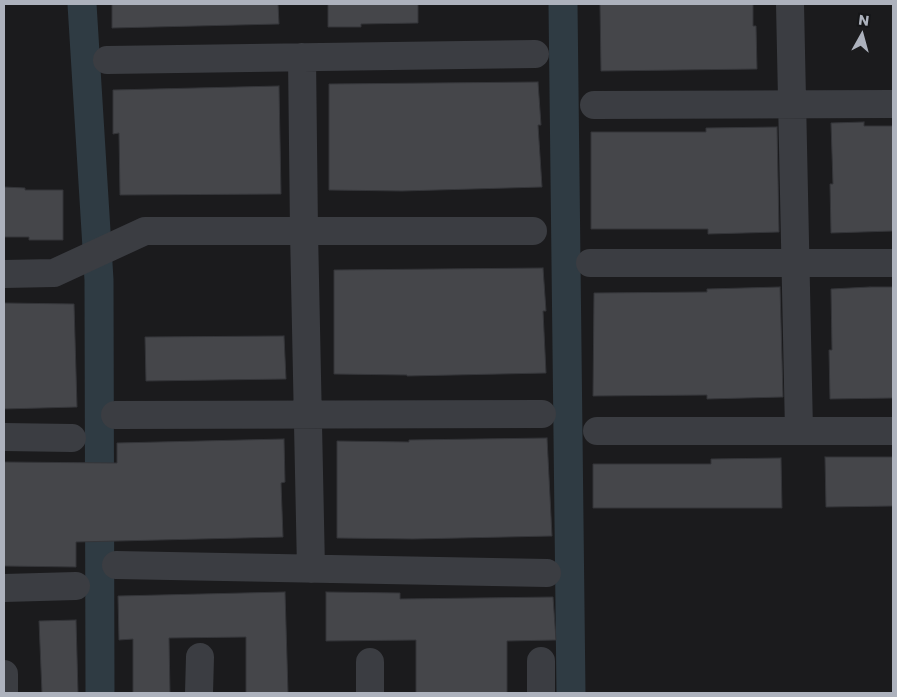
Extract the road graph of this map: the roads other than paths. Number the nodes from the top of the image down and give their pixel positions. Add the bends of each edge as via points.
1 (790, 4) edge
2 (534, 54) dead end
3 (302, 57) junction
4 (107, 60) dead end
5 (792, 104) junction
6 (893, 104) edge
7 (594, 105) dead end
8 (304, 231) junction
9 (534, 231) dead end
10 (590, 263) dead end
11 (795, 263) junction
12 (893, 263) edge
13 (4, 274) edge
14 (307, 414) junction
15 (542, 414) dead end
16 (115, 415) dead end
17 (597, 431) dead end
18 (799, 431) junction
19 (893, 432) edge
20 (4, 438) edge
21 (72, 438) dead end
22 (116, 565) dead end
23 (310, 569) junction
24 (547, 573) dead end
25 (76, 586) dead end
26 (4, 588) edge
27 (200, 657) dead end
28 (541, 661) dead end
29 (370, 662) dead end
30 (4, 674) edge
31 (4, 693) edge
32 (200, 693) edge
33 (370, 693) edge
34 (541, 693) edge

1 - 5 street
2 - 3 street
3 - 4 street
3 - 8 street
5 - 6 street
5 - 7 street
5 - 11 street
8 - 9 street
8 - 13 street via 146,231 54,273
8 - 14 street
10 - 11 street
11 - 12 street
11 - 18 street
14 - 15 street
14 - 16 street
14 - 23 street
17 - 18 street
18 - 19 street
20 - 21 street
22 - 23 street
23 - 24 street
25 - 26 street
27 - 32 street
28 - 34 street
29 - 33 street
30 - 31 street

